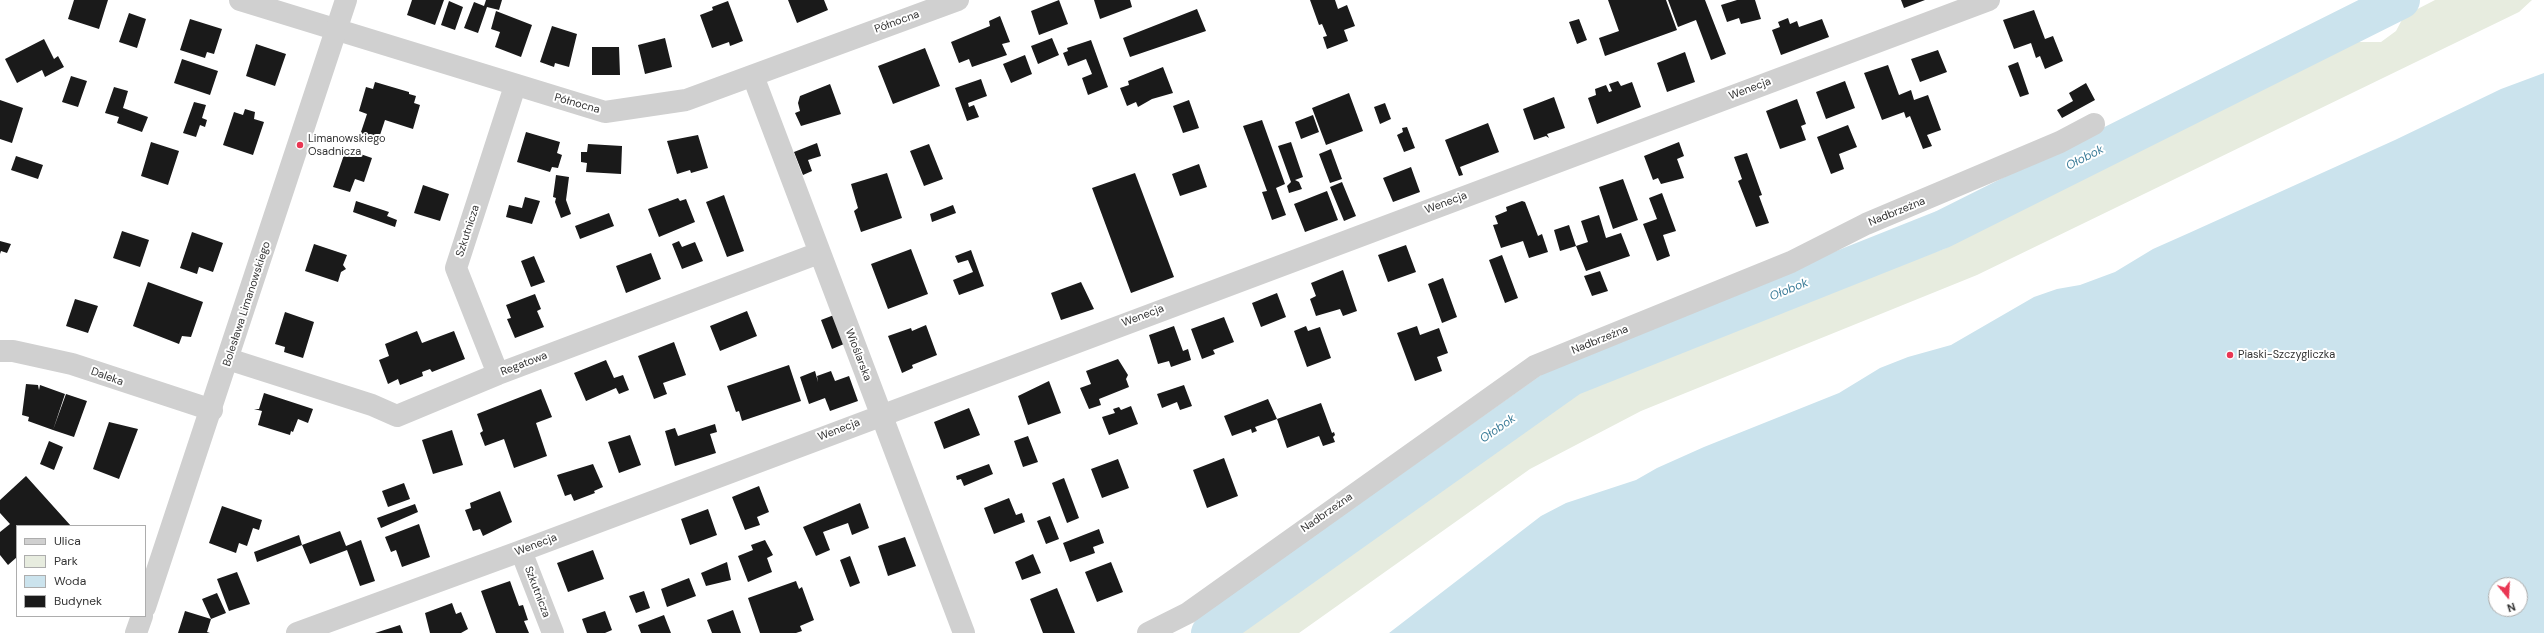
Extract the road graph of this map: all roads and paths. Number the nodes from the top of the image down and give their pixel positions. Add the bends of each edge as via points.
1 (240, 0) edge
2 (346, 0) edge
3 (958, 0) edge
4 (1989, 0) edge
5 (338, 32) junction
6 (753, 76) junction
7 (515, 86) junction
8 (2094, 124) dead end
9 (819, 253) junction
10 (0, 351) edge
11 (228, 360) junction
12 (498, 374) junction
13 (212, 410) junction
14 (880, 415) junction
15 (521, 551) junction
16 (146, 604) edge
17 (142, 617) edge
18 (136, 633) edge
19 (296, 633) edge
20 (552, 633) edge
21 (964, 633) edge
22 (1148, 633) edge

1 - 5 street, Północna
2 - 5 street, Bolesława Limanowskiego
3 - 6 street, Północna
4 - 14 street, Wenecja
5 - 7 street, Północna
5 - 11 street, Bolesława Limanowskiego
6 - 7 street, Północna via 686,100 605,112
6 - 9 street, Wioślarska
7 - 12 street, Szkutnicza via 456,268
8 - 22 street, Nadbrzeżna via 2060,142 1866,224 1791,262 1535,366 1188,613
9 - 12 street, Regatowa
9 - 14 street, Wioślarska
10 - 13 street, Daleka via 13,351 72,364
11 - 12 street, Regatowa via 372,405 397,416
11 - 13 street, Bolesława Limanowskiego
13 - 16 street, Bolesława Limanowskiego
14 - 15 street, Wenecja
14 - 21 street, Wioślarska
15 - 19 street, Wenecja
15 - 20 street, Szkutnicza
17 - 18 street

